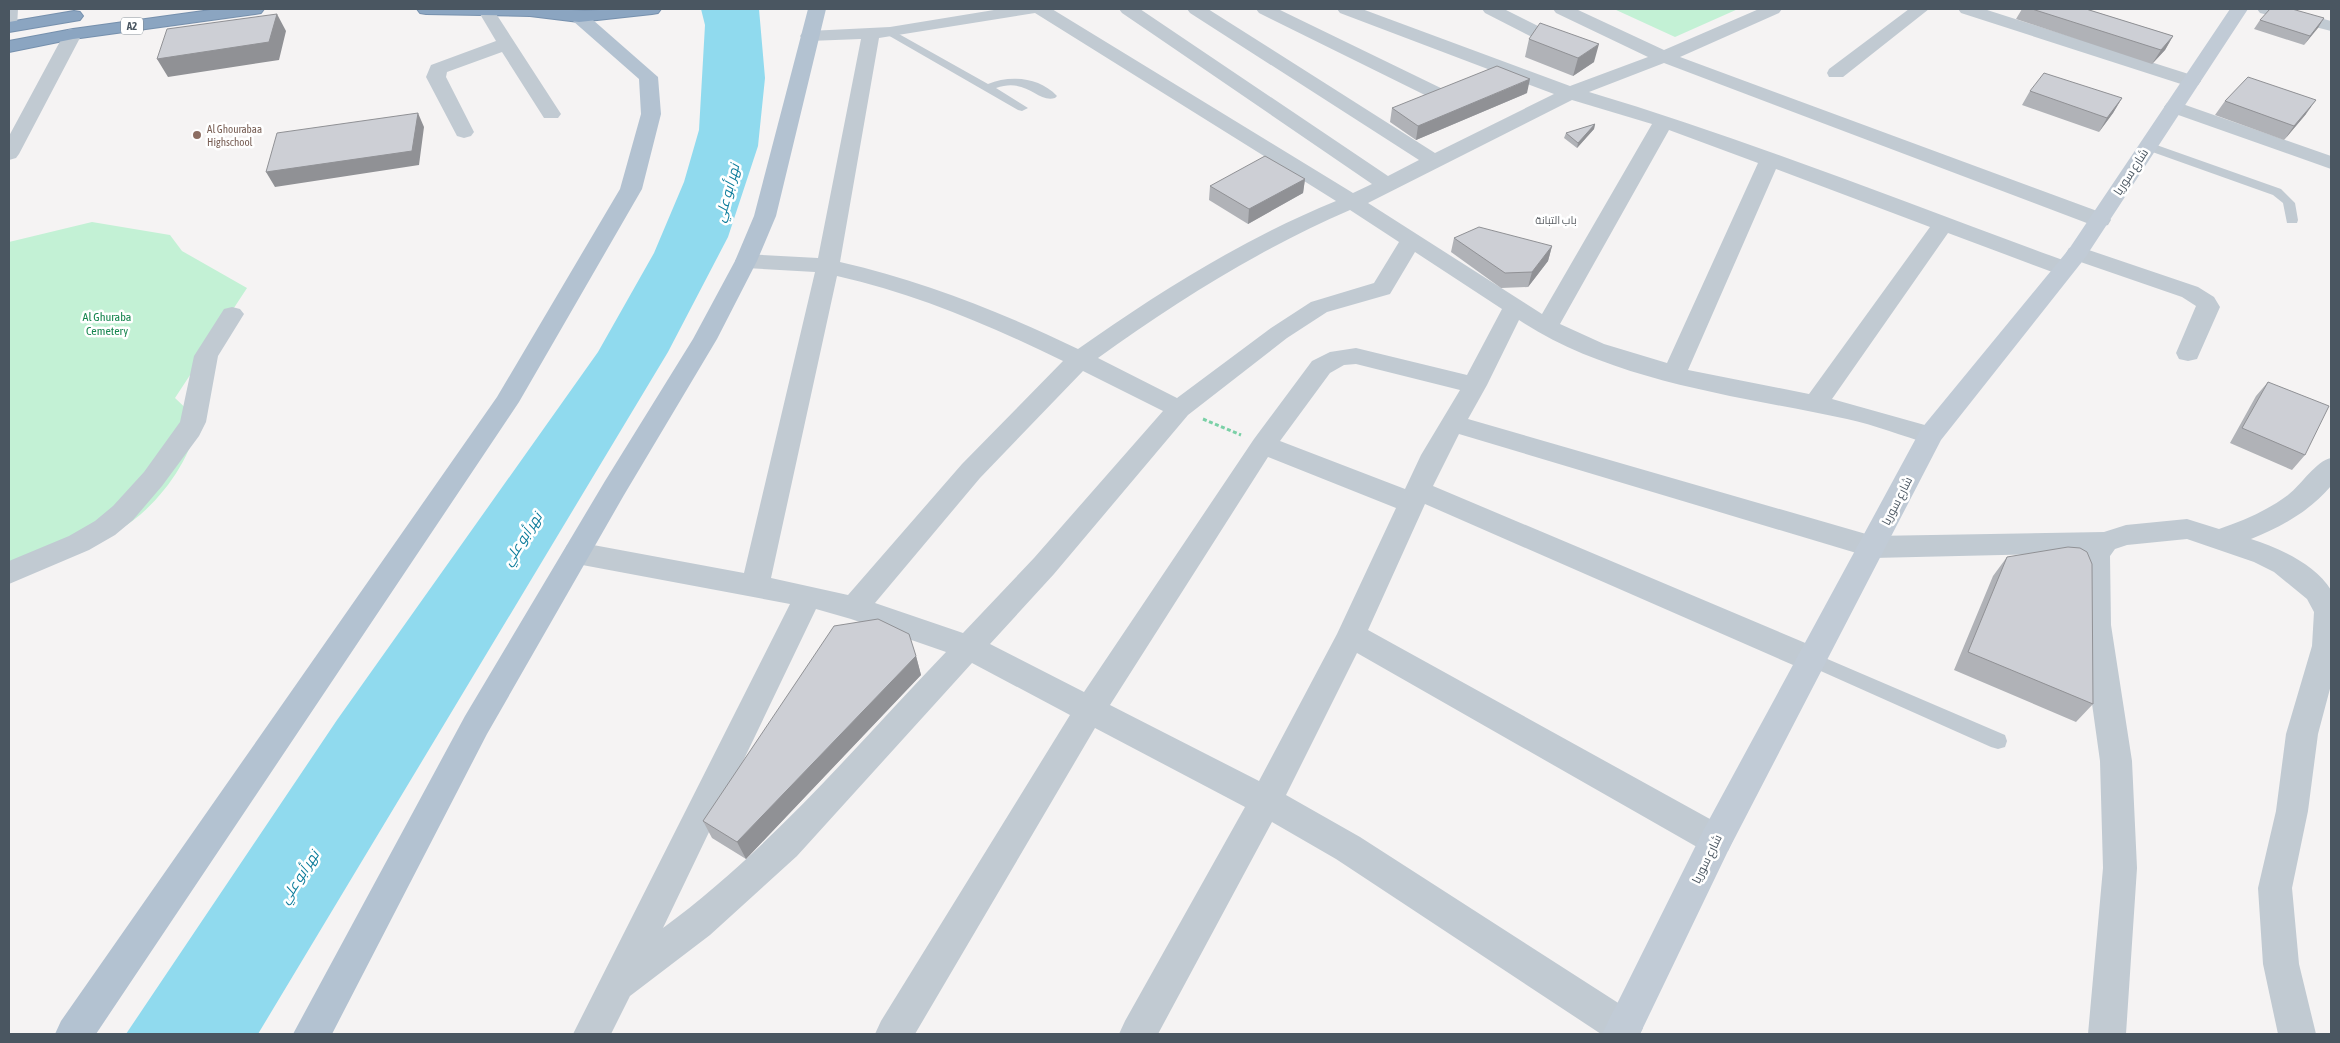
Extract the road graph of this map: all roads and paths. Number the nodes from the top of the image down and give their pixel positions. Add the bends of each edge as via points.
1 (255, 9) edge
2 (426, 9) edge
3 (652, 9) edge
4 (817, 9) edge
5 (1031, 9) edge
6 (1040, 9) edge
7 (1128, 9) edge
8 (1196, 9) edge
9 (1265, 9) edge
10 (1346, 9) edge
11 (1491, 9) edge
12 (1562, 9) edge
13 (1773, 9) edge
14 (1920, 9) edge
15 (1966, 9) edge
16 (2239, 9) edge
17 (2266, 9) edge
18 (484, 10) junction
19 (524, 10) edge
20 (88, 14) dead end
21 (579, 18) junction
22 (12, 20) edge
23 (2331, 26) edge
24 (1536, 32) edge
25 (881, 33) junction
26 (73, 34) junction
27 (808, 36) junction
28 (506, 44) junction
29 (9, 47) edge
30 (1664, 57) junction
31 (1506, 69) junction
32 (1836, 74) dead end
33 (1479, 81) edge
34 (2191, 81) junction
35 (987, 88) junction
36 (1460, 88) edge
37 (1570, 93) junction
38 (1051, 96) dead end
39 (1442, 96) junction
40 (1022, 108) dead end
41 (2174, 108) junction
42 (551, 114) dead end
43 (1664, 121) junction
44 (1377, 124) junction
45 (15, 130) edge
46 (464, 132) dead end
47 (2148, 146) junction
48 (9, 154) edge
49 (1770, 159) junction
50 (1434, 161) junction
51 (2331, 162) edge
52 (1386, 184) junction
53 (1352, 202) junction
54 (2100, 220) junction
55 (2292, 220) dead end
56 (1944, 223) junction
57 (1411, 240) junction
58 (2070, 260) junction
59 (746, 261) junction
60 (828, 267) junction
61 (1515, 307) junction
62 (232, 314) dead end
63 (1546, 327) junction
64 (2188, 353) dead end
65 (1079, 360) junction
66 (1674, 374) junction
67 (1475, 385) junction
68 (1814, 404) junction
69 (1179, 409) junction
70 (1454, 424) junction
71 (1930, 435) junction
72 (1262, 445) junction
73 (2331, 467) edge
74 (1415, 497) junction
75 (2220, 539) junction
76 (2105, 542) junction
77 (1873, 547) junction
78 (578, 553) junction
79 (9, 574) edge
80 (755, 586) junction
81 (808, 596) junction
82 (854, 608) junction
83 (1351, 634) junction
84 (970, 648) junction
85 (1811, 659) junction
86 (1089, 711) junction
87 (1998, 742) dead end
88 (1266, 801) junction
89 (1716, 840) junction
90 (616, 984) junction
91 (1626, 1032) edge
92 (74, 1034) edge
93 (312, 1034) edge
94 (592, 1034) edge
95 (894, 1034) edge
96 (1138, 1034) edge
97 (2107, 1034) edge
98 (2297, 1034) edge

1 - 26 highway, A2
2 - 18 highway
3 - 21 highway
4 - 27 main road
5 - 25 street
6 - 53 street
7 - 52 street
8 - 44 street
9 - 39 street
10 - 31 street
11 - 24 street
12 - 30 street
13 - 30 street
14 - 32 street
15 - 34 street
16 - 34 street, شارع سوريا
17 - 23 street
18 - 19 highway
18 - 28 street
19 - 21 highway
20 - 22 highway
21 - 92 main road via 648,77 651,114 631,189 506,402
25 - 27 street
25 - 35 lane
25 - 60 street
26 - 29 highway, A2
26 - 45 street
27 - 59 main road via 766,216
28 - 42 street
28 - 46 street via 438,69 436,77
30 - 37 street
30 - 54 street
31 - 33 street
31 - 37 street
34 - 41 street, شارع سوريا
35 - 38 lane via 1005,81 1020,80
35 - 40 lane
36 - 39 street
37 - 43 street
37 - 50 street
39 - 44 street
41 - 47 street, شارع سوريا
41 - 51 street
43 - 49 street
43 - 63 street
44 - 50 street
45 - 48 street
47 - 54 street, شارع سوريا
47 - 55 lane via 2277,192 2291,204
49 - 56 street
49 - 66 street
50 - 52 street
52 - 53 street
53 - 57 street
53 - 65 street via 1259,244 1148,310
54 - 58 street, شارع سوريا
56 - 58 street
56 - 68 street
57 - 61 street
57 - 69 street via 1382,289 1362,292 1319,308 1279,333
58 - 64 street via 2121,266 2202,298 2208,307
58 - 71 street, شارع سوريا
59 - 60 street
59 - 78 main road via 705,339
60 - 65 street via 896,284 972,311
60 - 80 street
61 - 63 street
61 - 67 street
62 - 79 street via 206,356 193,422 153,480 105,528
63 - 66 street via 1595,350
65 - 69 street
65 - 82 street via 971,471
66 - 68 street via 1704,383
67 - 70 street
67 - 72 street via 1356,356 1339,358 1321,367
68 - 71 street via 1851,411
69 - 72 path
69 - 84 street
70 - 74 street via 1434,455
70 - 77 street
71 - 77 street, شارع سوريا
72 - 74 street
72 - 86 street
73 - 75 street via 2283,513 2251,530
74 - 83 street
74 - 85 street
75 - 76 street via 2187,529 2126,535
75 - 98 street via 2284,564 2317,590 2329,611 2327,646 2302,734 2292,811 2275,888 2276,931
76 - 77 street
76 - 97 street via 2096,554 2096,625 2116,761 2120,868
77 - 85 street, شارع سوريا
78 - 80 street
78 - 93 main road via 476,725
80 - 81 street
81 - 82 street
81 - 90 street
82 - 84 street
83 - 88 street
83 - 89 street
84 - 86 street
84 - 90 street via 786,845 698,923
85 - 87 lane
85 - 89 street, شارع سوريا
86 - 88 street
86 - 95 street
88 - 91 street via 1348,848
88 - 96 street
89 - 91 street, شارع سوريا
90 - 94 street

